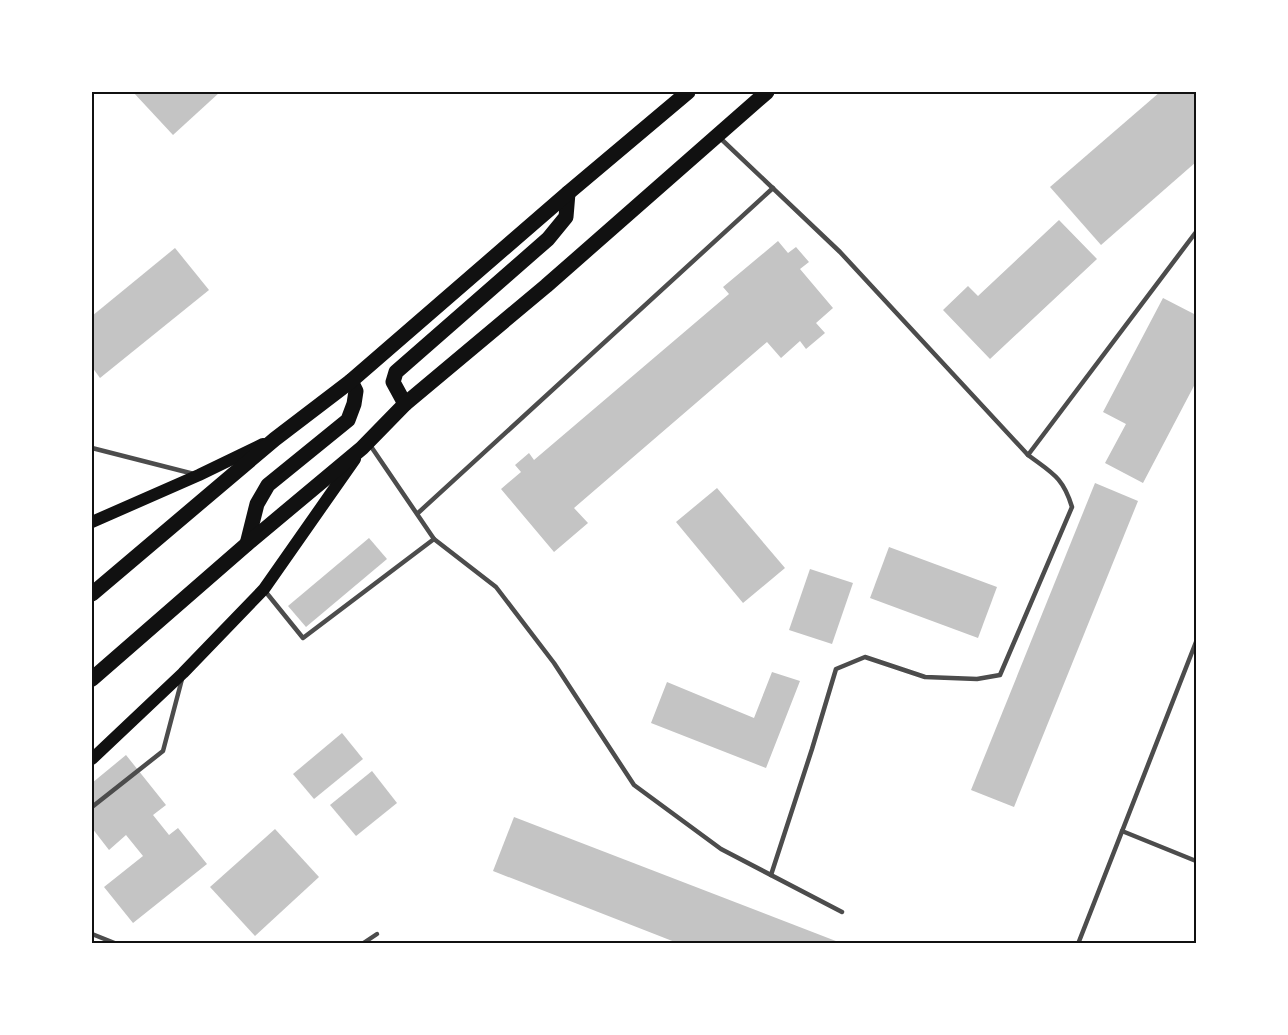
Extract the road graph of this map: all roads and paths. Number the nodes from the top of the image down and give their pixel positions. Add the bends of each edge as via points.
1 (688, 92) edge
2 (767, 92) edge
3 (718, 136) junction
4 (773, 188) junction
5 (567, 193) junction
6 (1197, 232) edge
7 (351, 381) junction
8 (405, 404) junction
9 (275, 439) junction
10 (365, 445) junction
11 (92, 448) edge
12 (1028, 455) junction
13 (199, 476) junction
14 (418, 513) junction
15 (92, 522) edge
16 (434, 539) junction
17 (247, 544) junction
18 (264, 589) junction
19 (92, 594) edge
20 (1197, 642) edge
21 (183, 673) junction
22 (92, 679) edge
23 (92, 759) edge
24 (92, 807) edge
25 (1122, 831) junction
26 (1197, 861) edge
27 (771, 875) junction
28 (842, 912) dead end
29 (92, 934) edge
30 (377, 934) dead end
31 (117, 944) edge
32 (362, 944) edge
33 (1078, 944) edge

1 - 5 main road
2 - 3 main road
3 - 4 lane
3 - 8 main road
4 - 12 lane via 840,252
4 - 14 lane
5 - 7 main road
5 - 8 main road via 566,217 548,239 396,372 393,382
6 - 12 lane
7 - 9 main road
7 - 17 main road via 356,391 348,420 268,485 257,504
8 - 10 main road
9 - 13 main road
9 - 19 main road
10 - 14 lane
10 - 17 main road
10 - 18 main road
11 - 13 lane
12 - 27 lane via 1057,477 1067,489 1072,507 1000,675 977,680 925,677 866,657 836,669
13 - 15 main road
14 - 16 lane
16 - 18 lane via 303,638
16 - 27 lane via 496,587 554,663 634,785 721,849
17 - 22 main road
18 - 21 main road
20 - 25 lane
21 - 23 main road
21 - 24 lane via 163,751
25 - 26 lane
25 - 33 lane
27 - 28 lane
29 - 31 lane
30 - 32 lane

